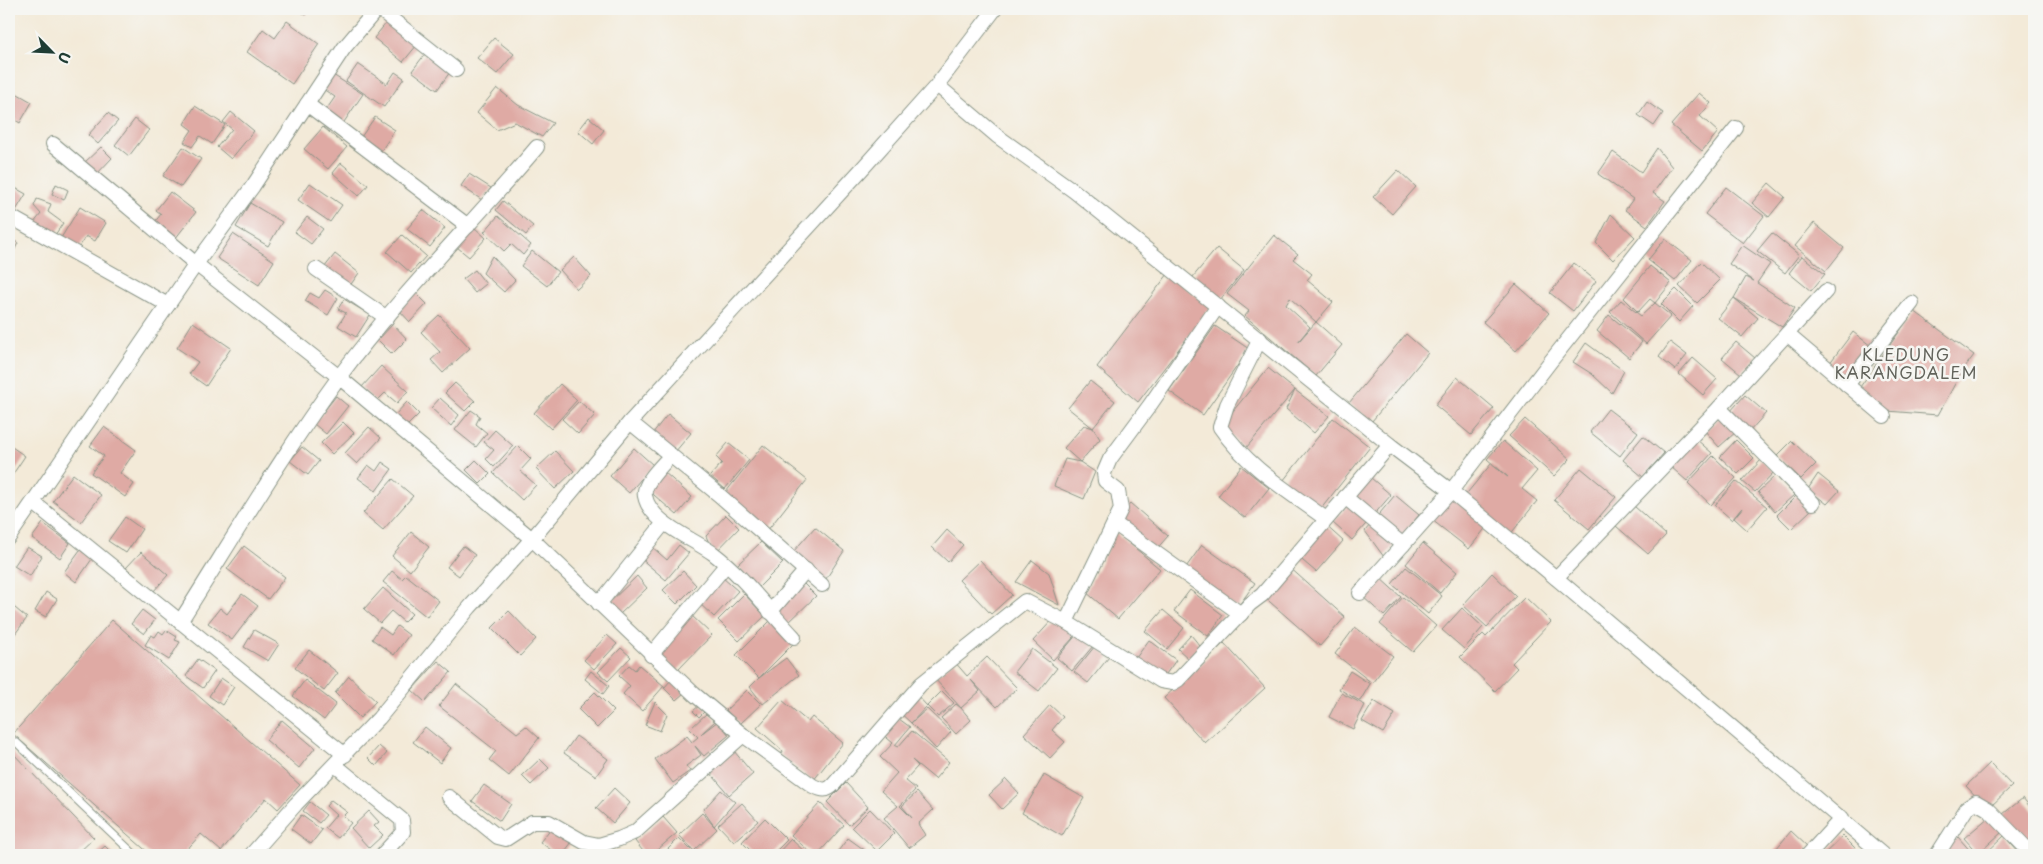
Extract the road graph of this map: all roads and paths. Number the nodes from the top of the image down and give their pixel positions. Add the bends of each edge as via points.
1 (378, 9) edge
2 (995, 9) edge
3 (456, 70) dead end
4 (936, 85) junction
5 (307, 104) junction
6 (1736, 128) dead end
7 (54, 144) dead end
8 (537, 147) dead end
9 (9, 216) edge
10 (468, 226) junction
11 (196, 264) junction
12 (316, 269) dead end
13 (1826, 291) dead end
14 (1912, 303) dead end
15 (168, 306) junction
16 (1218, 306) junction
17 (387, 318) junction
18 (1787, 334) junction
19 (1260, 339) junction
20 (339, 377) junction
21 (1847, 385) junction
22 (1719, 408) junction
23 (1884, 416) dead end
24 (630, 422) junction
25 (1390, 445) junction
26 (671, 455) junction
27 (1451, 492) junction
28 (1345, 498) junction
29 (34, 503) junction
30 (1813, 503) dead end
31 (1326, 520) junction
32 (664, 523) junction
33 (1114, 523) junction
34 (9, 537) edge
35 (532, 539) junction
36 (1403, 545) junction
37 (726, 565) junction
38 (806, 570) junction
39 (1556, 578) junction
40 (822, 585) dead end
41 (1360, 593) dead end
42 (599, 604) junction
43 (770, 612) junction
44 (1240, 614) junction
45 (180, 622) junction
46 (1066, 622) junction
47 (794, 637) dead end
48 (651, 655) junction
49 (743, 735) junction
50 (16, 742) dead end
51 (340, 760) junction
52 (449, 797) dead end
53 (1842, 818) junction
54 (135, 855) edge
55 (251, 855) edge
56 (382, 855) edge
57 (1808, 855) edge
58 (1883, 855) edge
59 (1937, 855) edge
60 (2033, 855) edge

1 - 3 street
1 - 5 street via 344,48
2 - 4 street
4 - 16 street via 997,136 1074,191
4 - 24 street via 855,178
5 - 10 street
5 - 11 street
6 - 27 street
7 - 11 street
8 - 10 street
9 - 15 street
10 - 17 street
11 - 15 street
11 - 20 street
12 - 17 street
13 - 18 street
14 - 21 street
15 - 29 street
16 - 19 street
16 - 33 street via 1110,459 1104,473 1105,480 1118,491 1121,500 1121,509
17 - 20 street
18 - 21 street
18 - 22 street
19 - 25 street
19 - 31 street via 1220,426 1253,466
20 - 35 street
20 - 45 street
21 - 23 street
22 - 30 street
22 - 39 street
24 - 26 street
24 - 35 street
25 - 27 street
25 - 28 street
26 - 32 street via 644,494 649,506
26 - 38 street
27 - 36 street
27 - 39 street
28 - 31 street
28 - 36 street
29 - 34 street
29 - 45 street
31 - 44 street via 1262,595
32 - 37 street
32 - 42 street
33 - 44 street
33 - 46 street
35 - 42 street
35 - 51 street
36 - 41 street
37 - 43 street
37 - 48 street
38 - 40 street
38 - 43 street
39 - 53 street
42 - 48 street
43 - 47 street
44 - 46 street via 1178,680 1168,683
45 - 51 street
46 - 49 street via 1033,604 1020,604 921,684 830,789 813,786
48 - 49 street
49 - 52 street via 635,832 598,845 584,842 549,822 532,822 506,839 498,837
50 - 54 lane
51 - 55 street
51 - 56 street via 402,820 403,832
53 - 57 street
53 - 58 street
59 - 60 street via 1967,808 1976,802 1988,809

